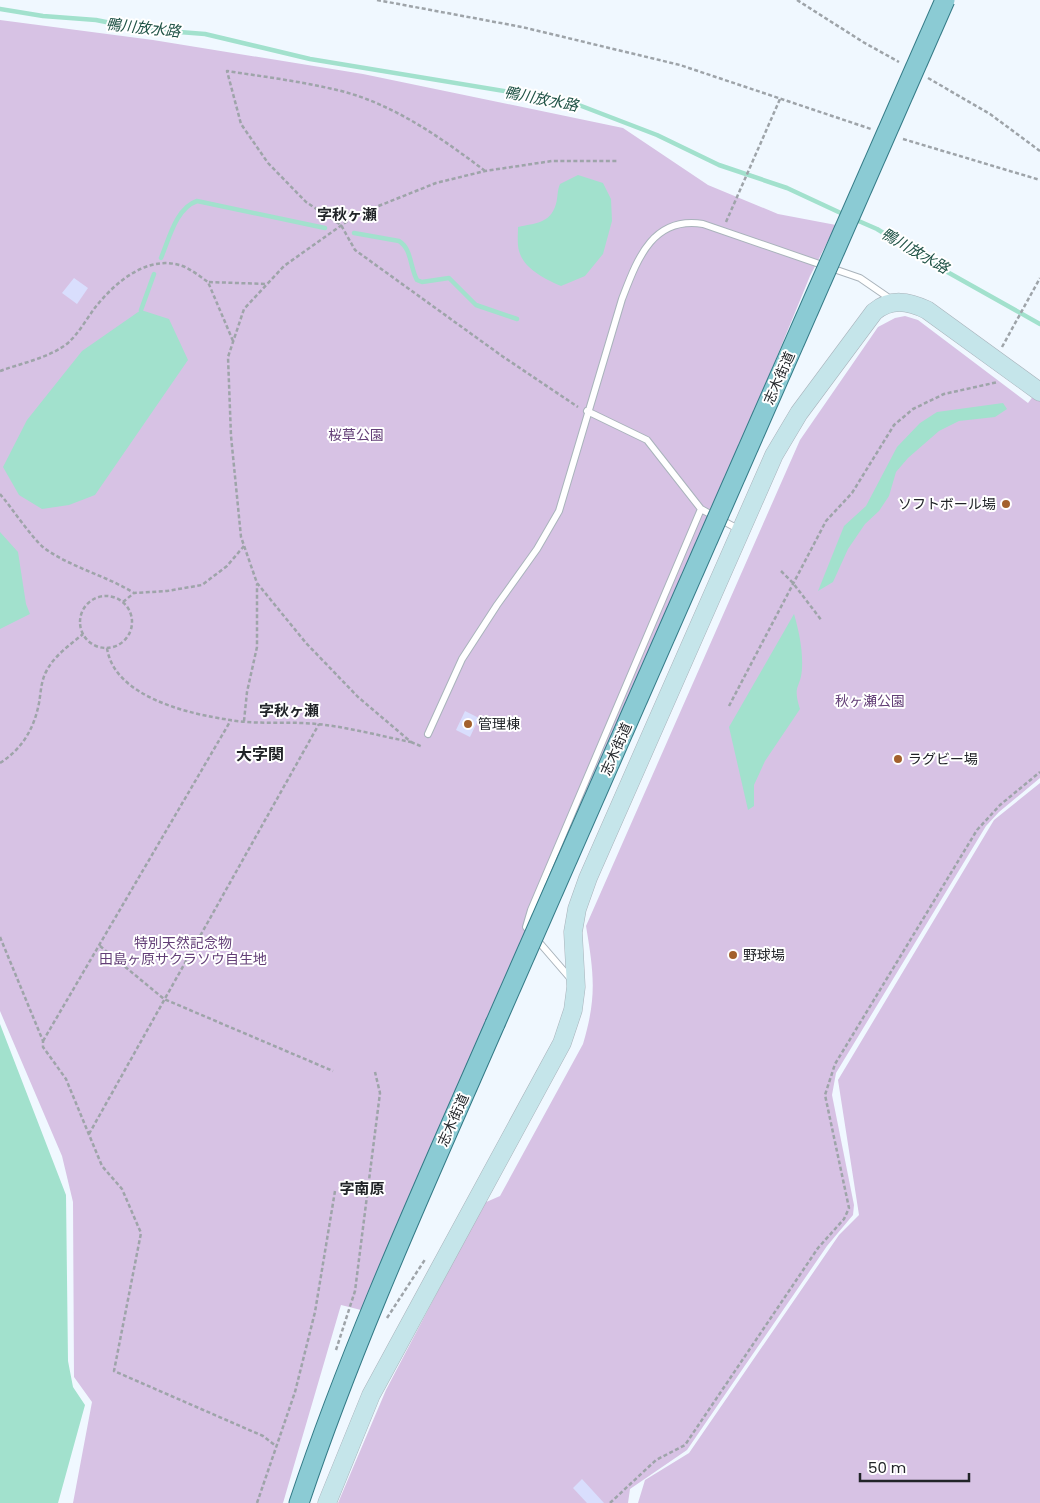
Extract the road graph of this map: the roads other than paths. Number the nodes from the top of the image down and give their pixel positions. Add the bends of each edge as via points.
1 (945, 0) edge
2 (895, 302) junction
3 (1040, 392) edge
4 (587, 411) junction
5 (701, 509) junction
6 (740, 530) junction
7 (428, 734) dead end
8 (576, 987) junction
9 (299, 1503) edge
10 (327, 1503) edge

1 - 9 main road, 志木街道, bridge via 378,1290
2 - 3 street via 906,302 927,310
2 - 4 lane via 860,278 723,230 690,222 668,227 653,238 634,267
2 - 6 street via 880,307 868,318 799,413 774,455
4 - 5 lane via 647,440
4 - 7 lane via 566,490 550,530 462,659
5 - 6 lane
5 - 8 lane via 526,927 561,965
6 - 8 street via 580,901 573,932
8 - 10 street via 573,1010 562,1043 371,1395

